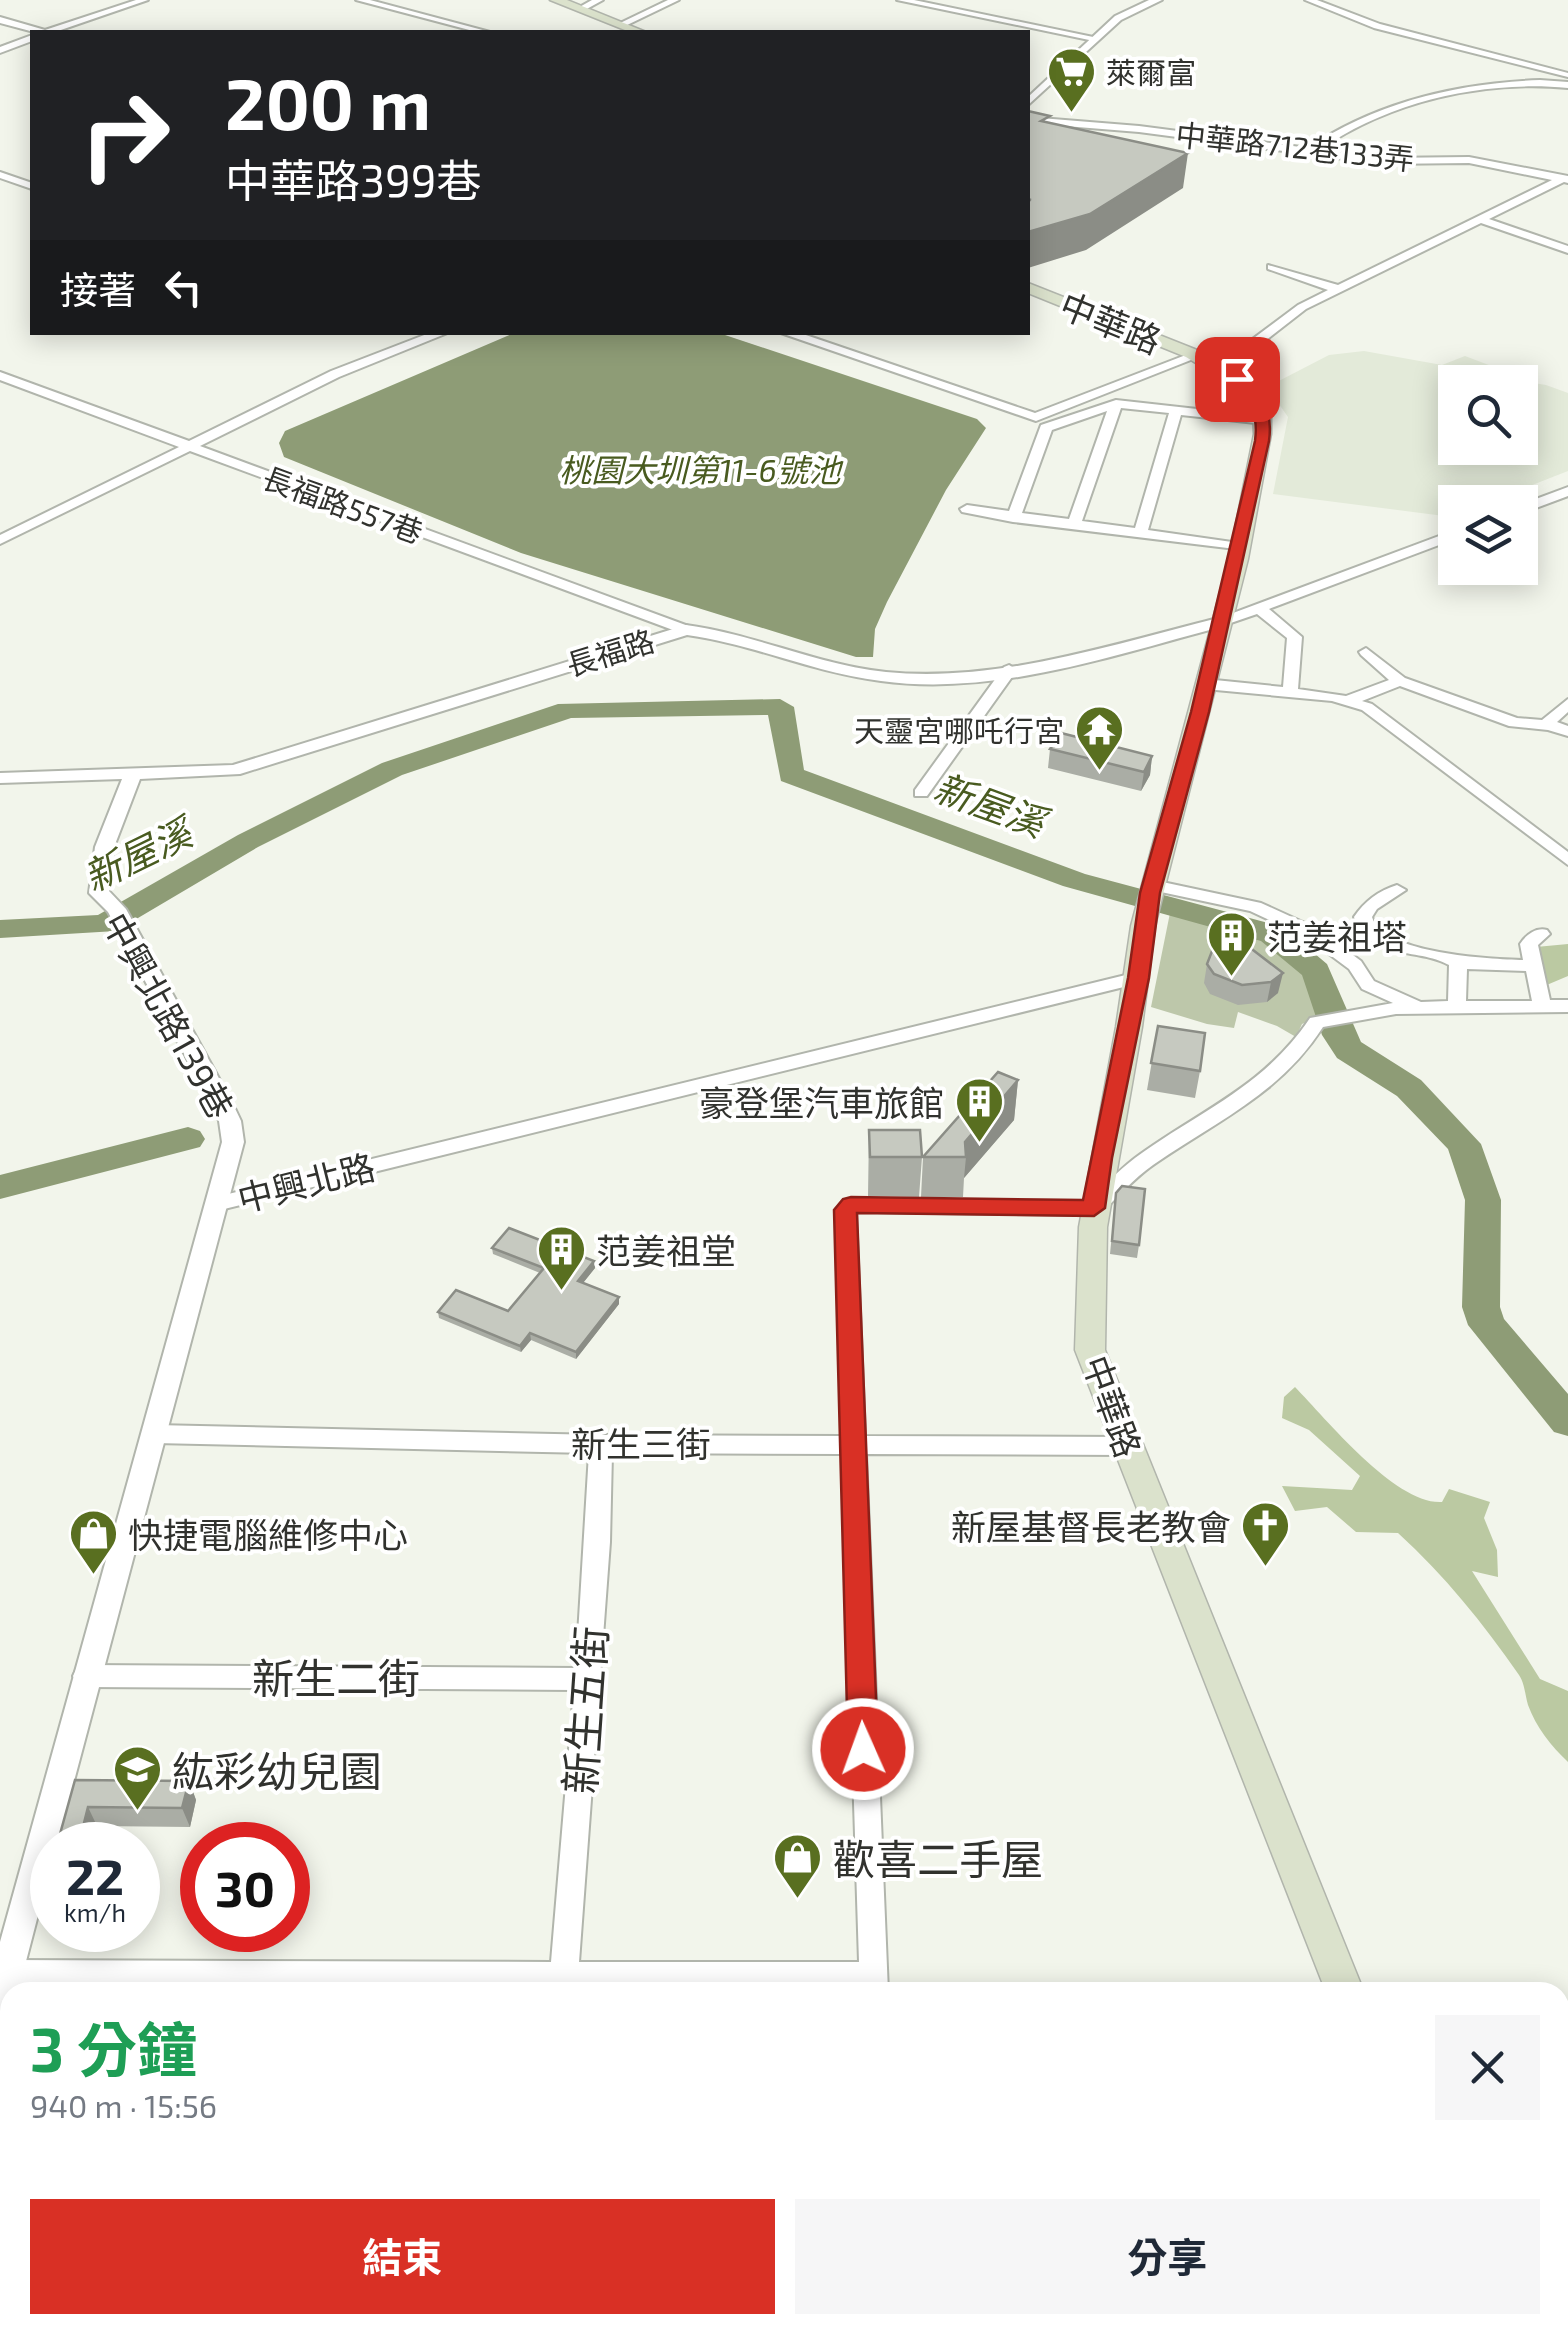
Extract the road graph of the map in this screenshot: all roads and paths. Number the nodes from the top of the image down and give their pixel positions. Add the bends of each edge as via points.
1 (144, 0) edge
2 (360, 0) edge
3 (556, 0) edge
4 (599, 0) edge
5 (676, 0) edge
6 (901, 0) edge
7 (1158, 0) edge
8 (1310, 0) edge
9 (580, 10) junction
10 (0, 20) edge
11 (620, 25) junction
12 (38, 30) edge
13 (51, 30) edge
14 (478, 30) edge
15 (634, 30) edge
16 (1094, 38) junction
17 (30, 39) edge
18 (0, 50) edge
19 (1568, 76) edge
20 (1568, 85) edge
21 (1030, 100) edge
22 (1030, 120) edge
23 (1311, 151) junction
24 (0, 175) edge
25 (1566, 178) edge
26 (30, 185) edge
27 (1479, 219) junction
28 (1568, 250) edge
29 (1272, 267) dead end
30 (1030, 289) edge
31 (1338, 289) junction
32 (436, 335) edge
33 (793, 335) edge
34 (1202, 360) junction
35 (0, 376) edge
36 (1116, 404) junction
37 (1176, 410) junction
38 (1265, 420) junction
39 (190, 446) junction
40 (1568, 491) edge
41 (1552, 498) junction
42 (1538, 503) edge
43 (1568, 506) edge
44 (968, 509) dead end
45 (1012, 518) junction
46 (1074, 525) junction
47 (1140, 533) junction
48 (0, 540) edge
49 (1438, 540) edge
50 (1238, 547) junction
51 (1260, 608) junction
52 (1222, 622) junction
53 (686, 630) junction
54 (1366, 652) dead end
55 (1008, 670) junction
56 (1400, 681) junction
57 (1206, 684) junction
58 (1290, 695) junction
59 (1350, 700) junction
60 (1568, 704) edge
61 (1545, 725) junction
62 (1568, 731) edge
63 (134, 774) junction
64 (0, 778) edge
65 (922, 792) dead end
66 (1568, 860) edge
67 (1397, 890) dead end
68 (1150, 896) junction
69 (1541, 934) dead end
70 (1458, 964) junction
71 (1531, 966) junction
72 (1138, 978) junction
73 (1542, 1006) junction
74 (1568, 1006) edge
75 (1457, 1007) junction
76 (1420, 1008) junction
77 (216, 1204) junction
78 (1094, 1208) junction
79 (155, 1434) junction
80 (601, 1444) junction
81 (854, 1444) junction
82 (1128, 1446) junction
83 (86, 1676) junction
84 (586, 1679) junction
85 (564, 1976) junction
86 (4, 1982) edge
87 (227, 1982) edge
88 (796, 1982) edge
89 (874, 1982) edge
90 (1341, 1982) edge

1 - 13 street
2 - 14 street
3 - 9 main road
4 - 9 street
5 - 11 street
6 - 16 street
7 - 16 street
8 - 19 street via 1377,26
9 - 11 main road
10 - 12 street
11 - 15 main road
16 - 21 street
17 - 18 street
20 - 23 street via 1463,88 1339,131
22 - 23 street, 中華路712巷133弄
23 - 25 street, 中華路712巷133弄 via 1382,161 1468,160
24 - 26 street
25 - 27 street
27 - 28 street
27 - 31 street
29 - 31 street
30 - 34 main road, 中華路
31 - 34 street via 1302,306 1243,352
32 - 39 street via 335,374
33 - 34 street via 1028,416
34 - 38 main road, 中華路 via 1237,379
35 - 39 street, 長福路557巷
36 - 37 street
36 - 45 street via 1046,428
36 - 46 street
37 - 38 street
37 - 47 street
38 - 50 main road, 中華路
39 - 48 street
39 - 53 street, 長福路557巷
40 - 41 street
41 - 42 street
41 - 43 street
44 - 45 street
45 - 46 street
46 - 47 street
47 - 50 street
49 - 51 street
50 - 52 main road, 中華路
51 - 52 street
51 - 58 street via 1296,637
52 - 55 street, 長福路
52 - 57 main road, 中華路
53 - 55 street, 長福路 via 725,635 832,669 889,677
53 - 63 street, 長福路 via 234,770
54 - 56 street
55 - 65 street
56 - 59 street
56 - 61 street via 1515,724
57 - 58 street
57 - 68 main road, 中華路
58 - 59 street
59 - 66 street
60 - 61 street
61 - 62 street
63 - 64 street, 長福路
63 - 77 street, 中興北路139巷 via 103,850 99,893 116,909 230,1122 233,1142
67 - 70 street via 1370,905 1366,927 1386,944
68 - 72 main road, 中華路
68 - 76 street via 1269,913 1312,933 1355,965 1368,985
69 - 71 street via 1529,944
70 - 71 street
70 - 75 street
71 - 73 street
72 - 77 street, 中興北路
72 - 78 main road, 中華路
73 - 74 street
73 - 75 street
75 - 76 street
76 - 78 street via 1317,1022 1302,1048 1240,1104 1142,1163
77 - 79 street, 中興北路
78 - 81 street via 851,1205 846,1210
78 - 82 main road, 中華路 via 1086,1301 1090,1350
79 - 80 street, 新生三街
79 - 83 street, 中興北路
80 - 81 street, 新生三街
80 - 84 street, 新生五街
81 - 82 street, 新生三街
81 - 89 street
82 - 90 main road, 中華路
83 - 84 street, 新生二街
83 - 86 street, 中興北路
84 - 85 street, 新生五街
85 - 87 street
85 - 88 street

